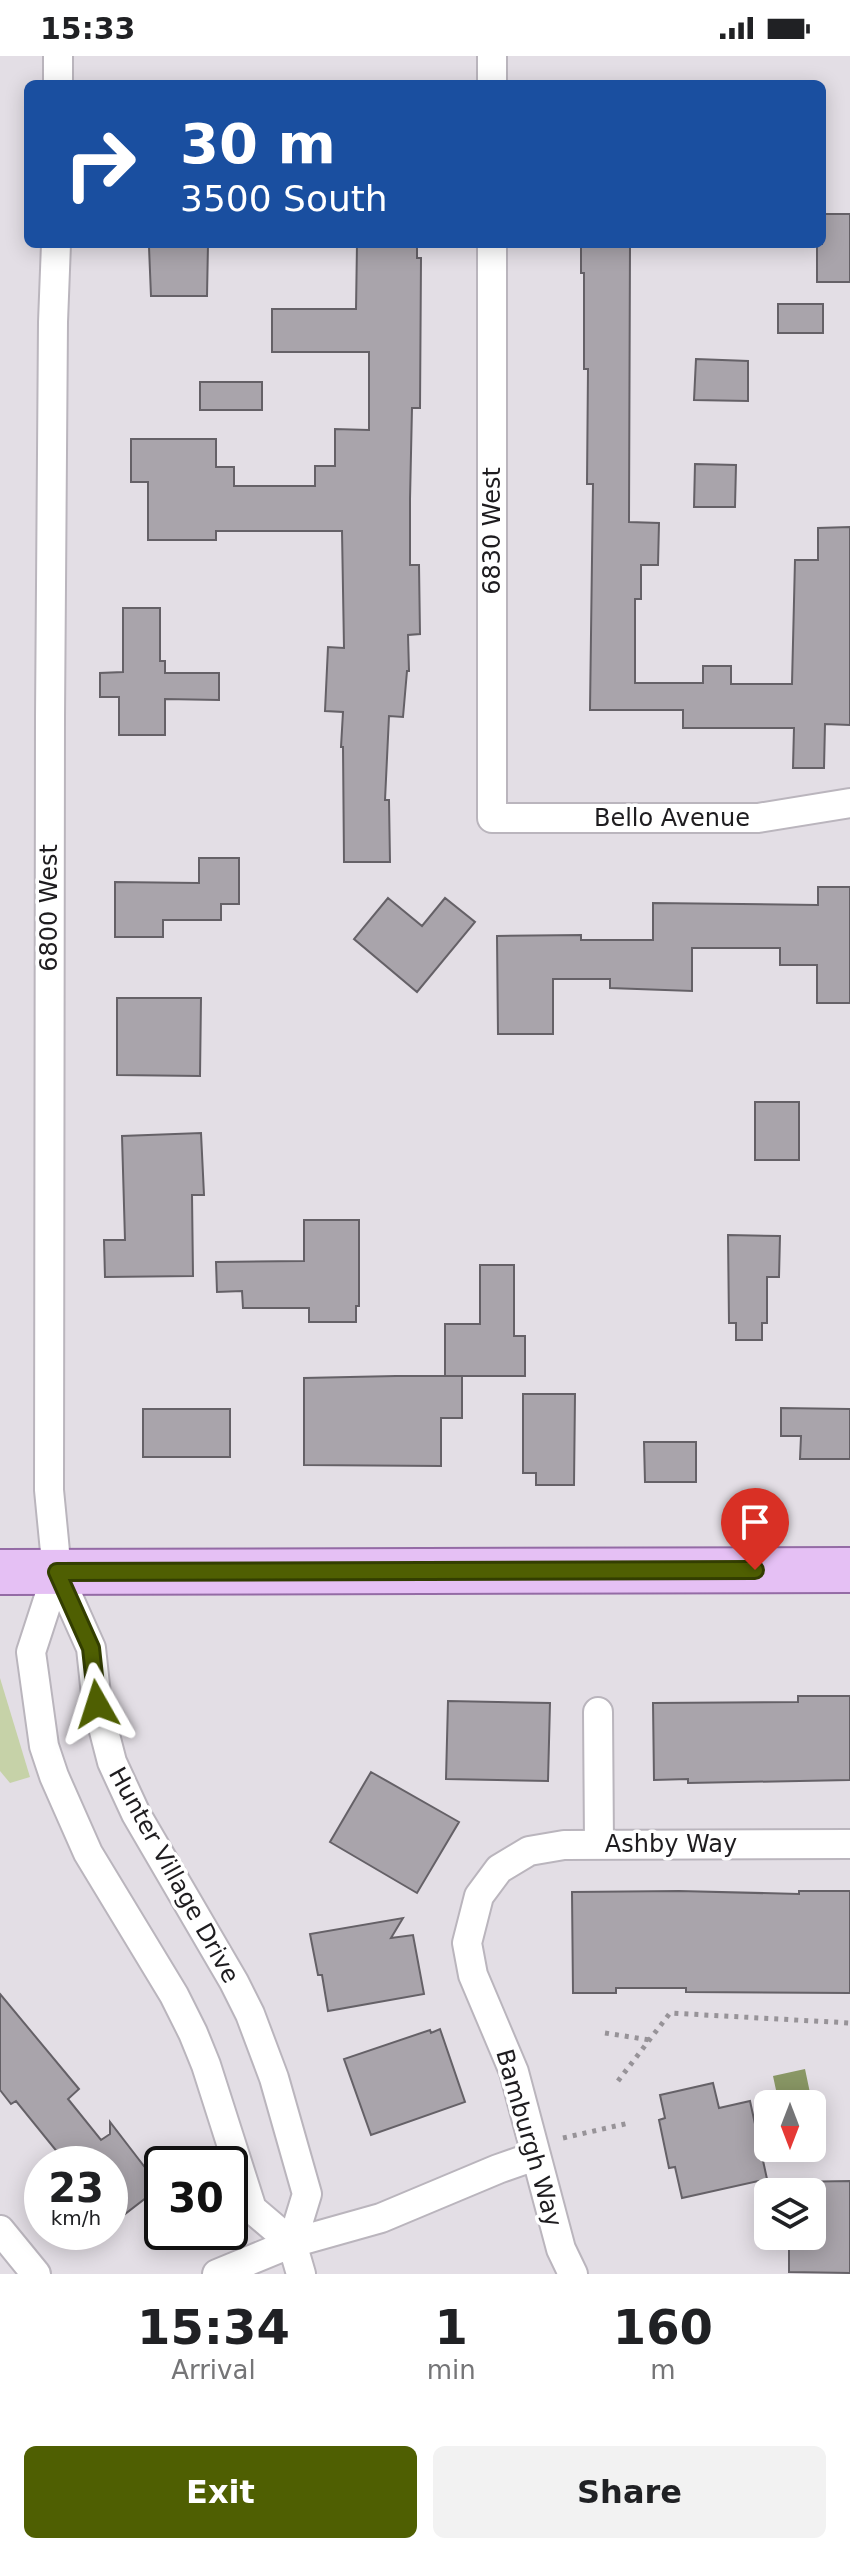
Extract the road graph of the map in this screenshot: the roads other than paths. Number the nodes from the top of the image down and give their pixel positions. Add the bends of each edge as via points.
1 (58, 56) edge
2 (492, 56) edge
3 (58, 80) edge
4 (492, 80) edge
5 (56, 248) edge
6 (492, 248) edge
7 (850, 803) edge
8 (492, 818) joint
9 (850, 1570) edge
10 (0, 1572) edge
11 (57, 1572) junction
12 (598, 1712) dead end
13 (599, 1844) junction
14 (850, 1844) edge
15 (499, 1869) joint
16 (534, 2151) junction
17 (0, 2230) edge
18 (292, 2243) junction
19 (36, 2274) edge
20 (217, 2274) edge
21 (301, 2274) edge
22 (573, 2274) edge

1 - 3 street
2 - 4 street
5 - 11 street, 6800 West via 49,1490
6 - 8 street, 6830 West
7 - 8 street, Bello Avenue via 758,818
9 - 11 main road
10 - 11 main road
11 - 18 street, Hunter Village Drive via 91,1648 97,1704 112,1762 136,1814 234,1982 264,2049 307,2194
11 - 18 street via 31,1652 44,1746 54,1776 88,1853 193,2033 252,2209
12 - 13 street
13 - 14 street, Ashby Way
13 - 15 street, Ashby Way via 529,1851
15 - 16 street, Bamburgh Way via 473,1910 467,1943 473,1975 514,2072
16 - 18 street via 381,2218
16 - 22 street, Bamburgh Way
17 - 19 street
18 - 20 street
18 - 21 street

